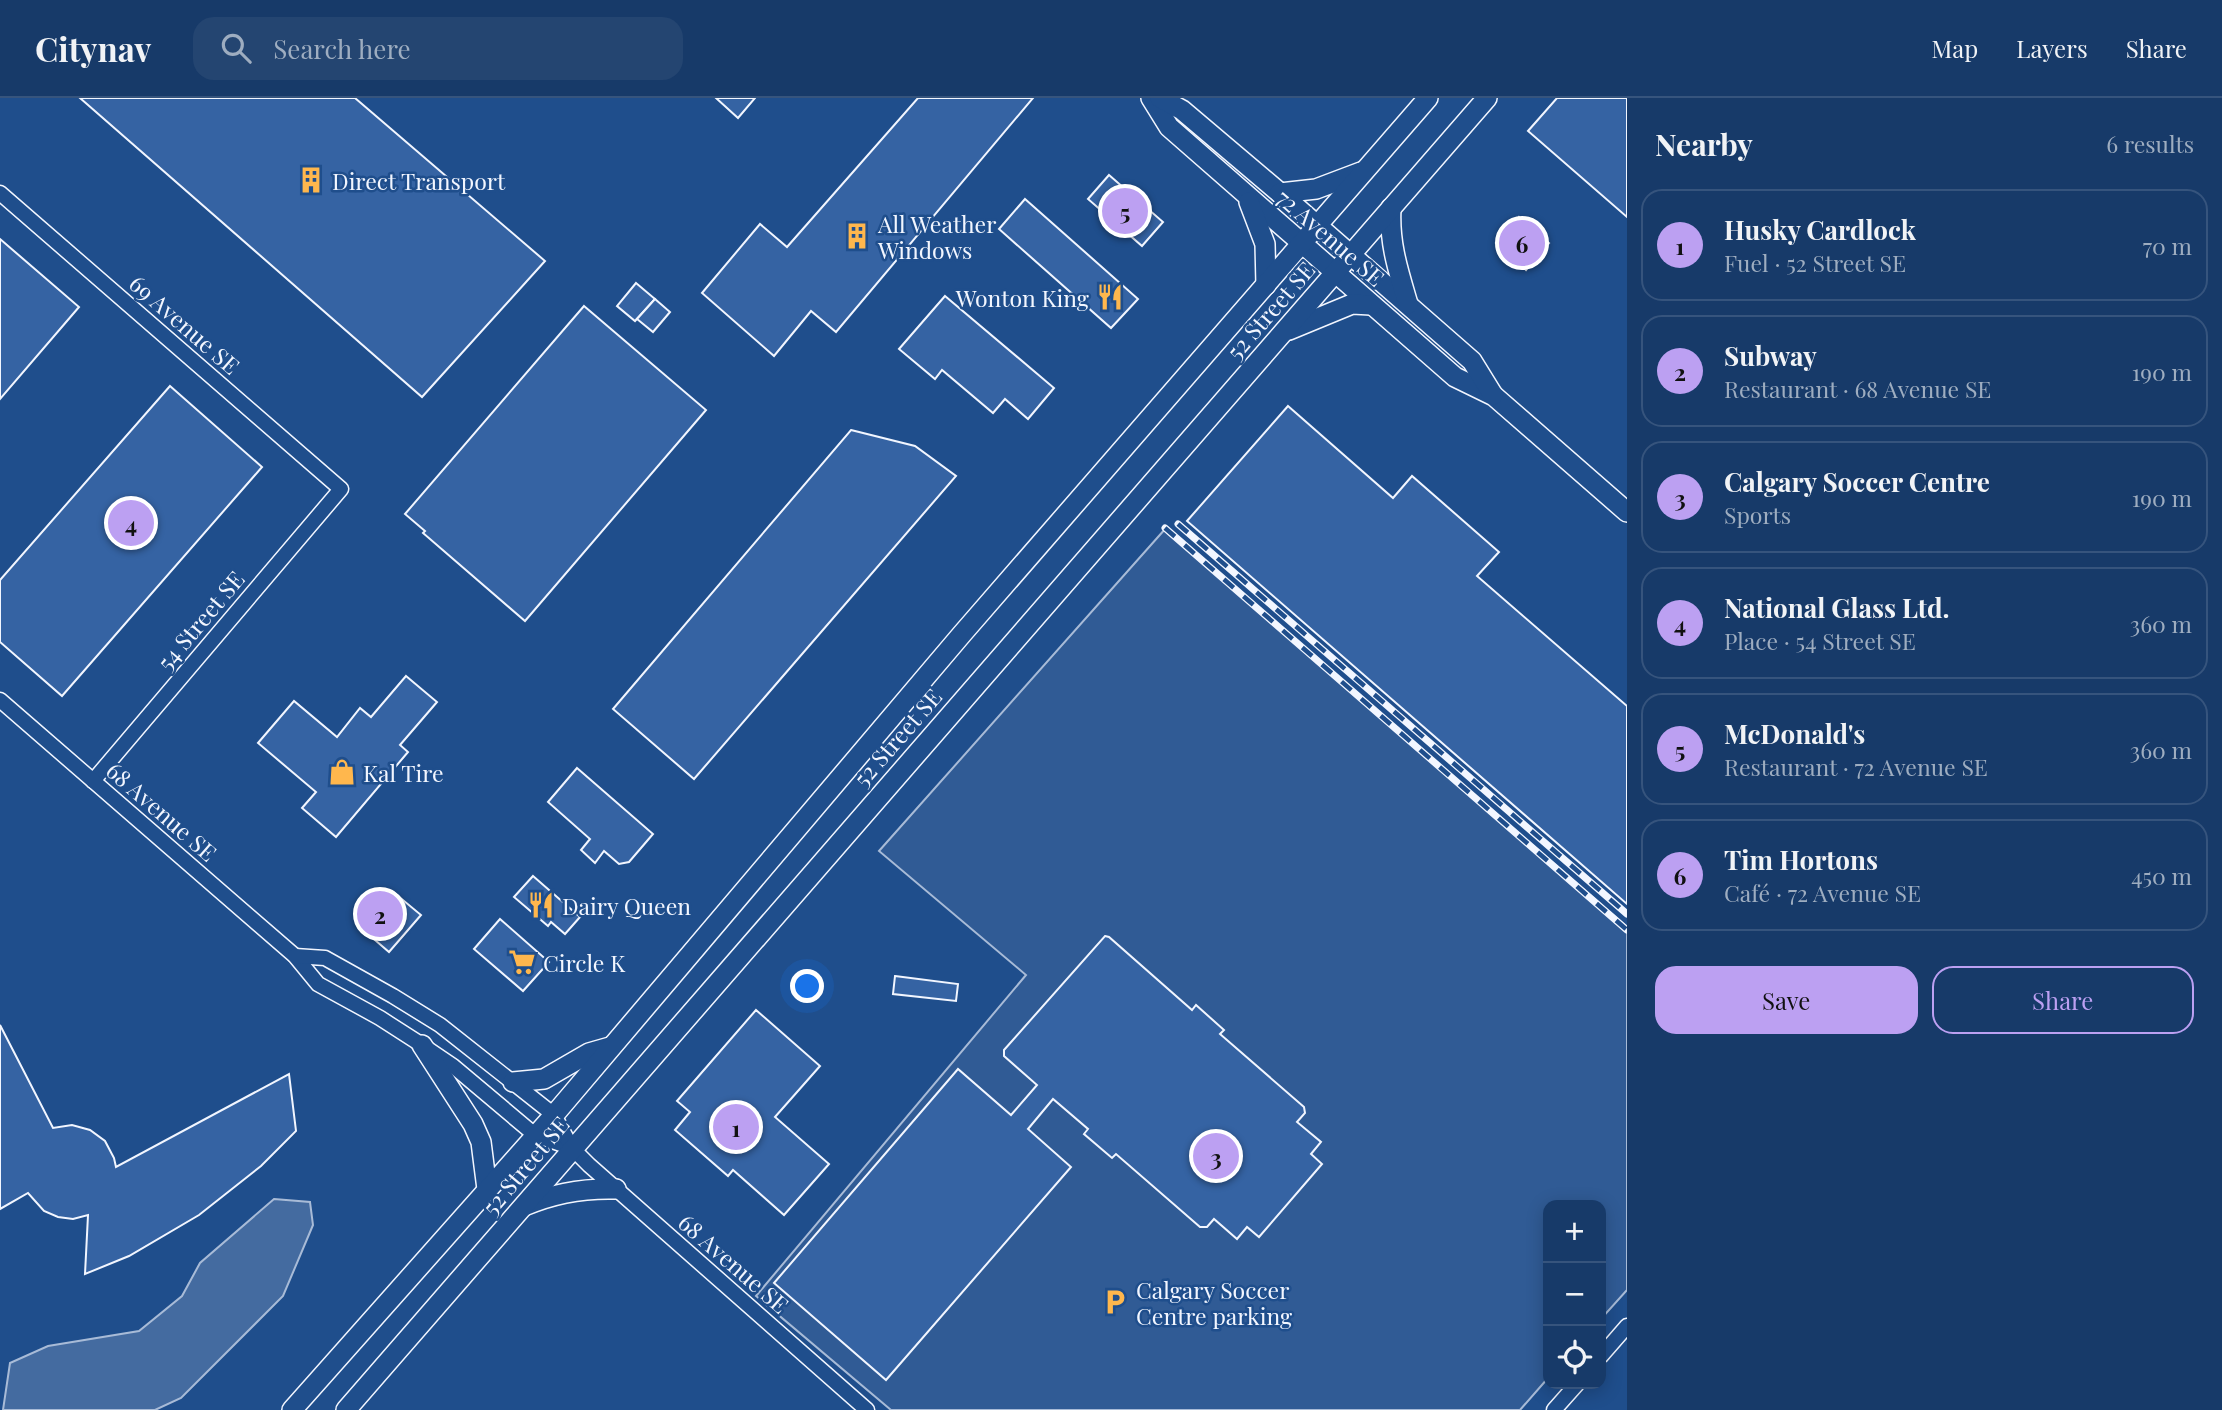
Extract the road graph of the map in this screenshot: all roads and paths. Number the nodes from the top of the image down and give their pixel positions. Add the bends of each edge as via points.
1 (1151, 98) edge
2 (1160, 98) edge
3 (1428, 98) edge
4 (1486, 98) edge
5 (1365, 171) junction
6 (0, 193) edge
7 (1280, 193) junction
8 (1247, 198) junction
9 (1391, 208) junction
10 (1318, 225) junction
11 (1302, 243) junction
12 (1351, 254) junction
13 (1335, 272) junction
14 (1266, 285) junction
15 (1408, 304) junction
16 (1371, 305) junction
17 (1282, 334) junction
18 (1494, 396) junction
19 (341, 489) joint
20 (1627, 512) edge
21 (0, 700) edge
22 (93, 781) junction
23 (295, 956) junction
24 (422, 1045) junction
25 (611, 1047) junction
26 (513, 1082) junction
27 (554, 1115) junction
28 (535, 1135) junction
29 (572, 1148) junction
30 (487, 1189) junction
31 (616, 1189) junction
32 (523, 1206) junction
33 (1627, 1326) edge
34 (1606, 1350) edge
35 (1573, 1389) edge
36 (292, 1410) edge
37 (346, 1410) edge
38 (867, 1410) edge
39 (1554, 1410) edge

1 - 8 main road, 72 Avenue SE via 1169,127
2 - 7 main road, 72 Avenue SE via 1182,110
3 - 5 main road, 52 Street SE
4 - 9 main road, 52 Street SE
5 - 7 main road via 1316,189
5 - 10 main road, 52 Street SE
6 - 19 street, 69 Avenue SE
7 - 10 main road, 72 Avenue SE
8 - 11 main road, 72 Avenue SE
8 - 14 main road via 1265,244
9 - 12 main road, 52 Street SE
9 - 15 main road via 1391,240
10 - 11 main road, 52 Street SE
10 - 12 main road, 72 Avenue SE
11 - 13 main road, 72 Avenue SE
11 - 14 main road, 52 Street SE
12 - 13 main road, 52 Street SE
12 - 15 main road, 72 Avenue SE
13 - 16 main road, 72 Avenue SE
13 - 17 main road, 52 Street SE
14 - 25 main road, 52 Street SE
15 - 18 main road, 72 Avenue SE via 1472,361
16 - 17 main road via 1346,306
16 - 18 main road, 72 Avenue SE via 1455,377
17 - 29 main road, 52 Street SE
18 - 20 main road, 72 Avenue SE
19 - 22 street, 54 Street SE
21 - 22 street, 68 Avenue SE
22 - 23 street, 68 Avenue SE
23 - 24 street, 68 Avenue SE via 318,984
23 - 26 street, 68 Avenue SE via 325,958 393,996 440,1025
24 - 28 street, 68 Avenue SE
24 - 30 main road via 473,1124 481,1143
25 - 26 main road via 589,1053 544,1079
25 - 27 main road, 52 Street SE
26 - 27 street, 68 Avenue SE
27 - 28 main road, 52 Street SE
27 - 29 street, 68 Avenue SE
28 - 29 street, 68 Avenue SE
28 - 30 main road, 52 Street SE
29 - 31 street, 68 Avenue SE
29 - 32 main road, 52 Street SE
30 - 36 main road, 52 Street SE
31 - 32 main road via 578,1190
31 - 38 street, 68 Avenue SE
32 - 37 main road, 52 Street SE
33 - 34 street
35 - 39 street

